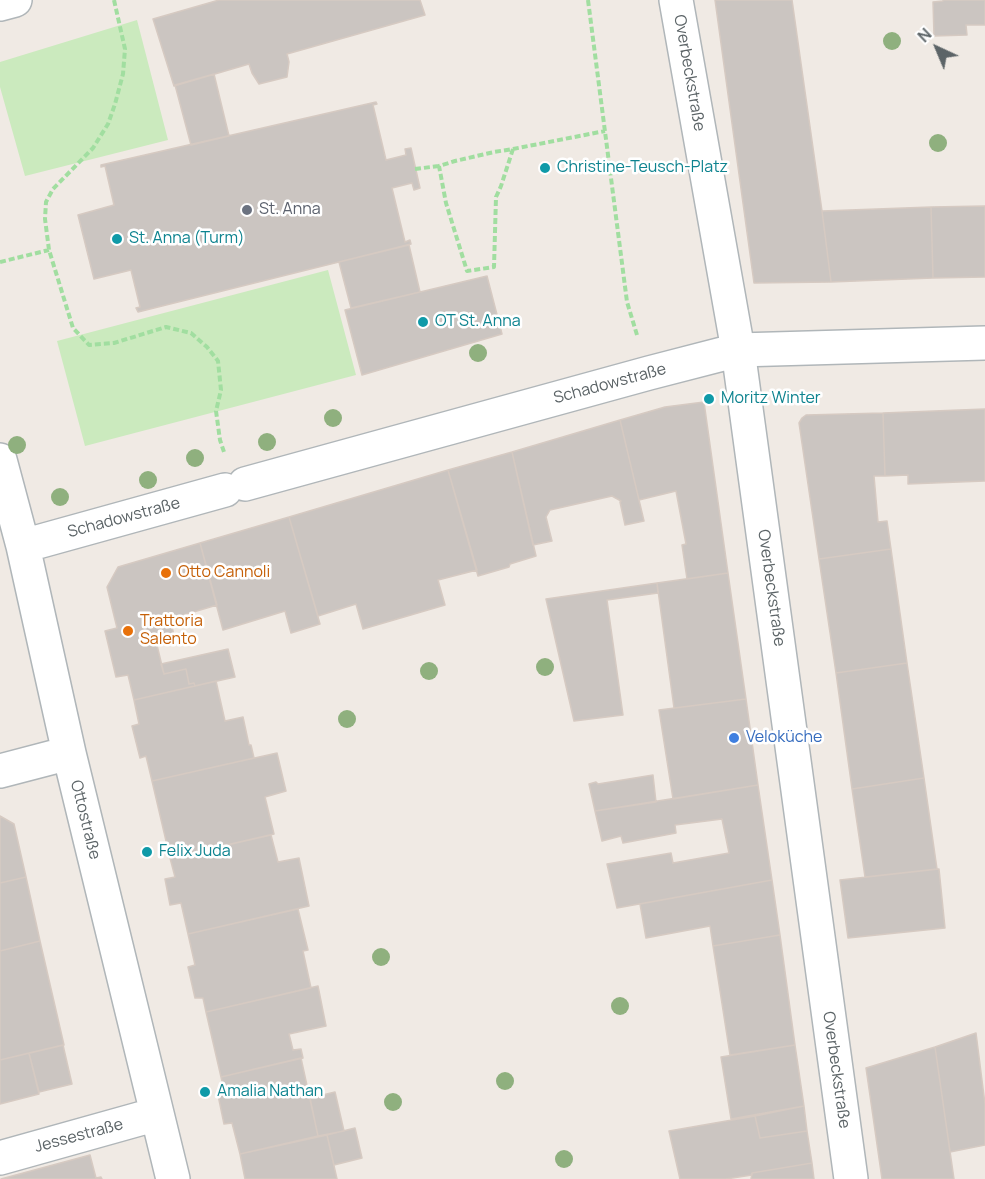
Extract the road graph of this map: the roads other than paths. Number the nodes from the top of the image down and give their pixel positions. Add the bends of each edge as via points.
1 (15, 0) edge
2 (676, 0) edge
3 (0, 4) edge
4 (985, 343) edge
5 (738, 350) junction
6 (0, 460) edge
7 (23, 546) junction
8 (69, 753) junction
9 (0, 771) edge
10 (158, 1114) junction
11 (0, 1158) edge
12 (173, 1179) edge
13 (851, 1179) edge

1 - 3 street
2 - 5 street, Overbeckstraße
4 - 5 street, Schadowstraße
5 - 7 street, Schadowstraße via 232,477
5 - 13 street, Overbeckstraße
6 - 7 street, Ottostraße
7 - 8 street, Ottostraße
8 - 9 street
8 - 10 street, Ottostraße
10 - 11 street, Jessestraße
10 - 12 street, Ottostraße

